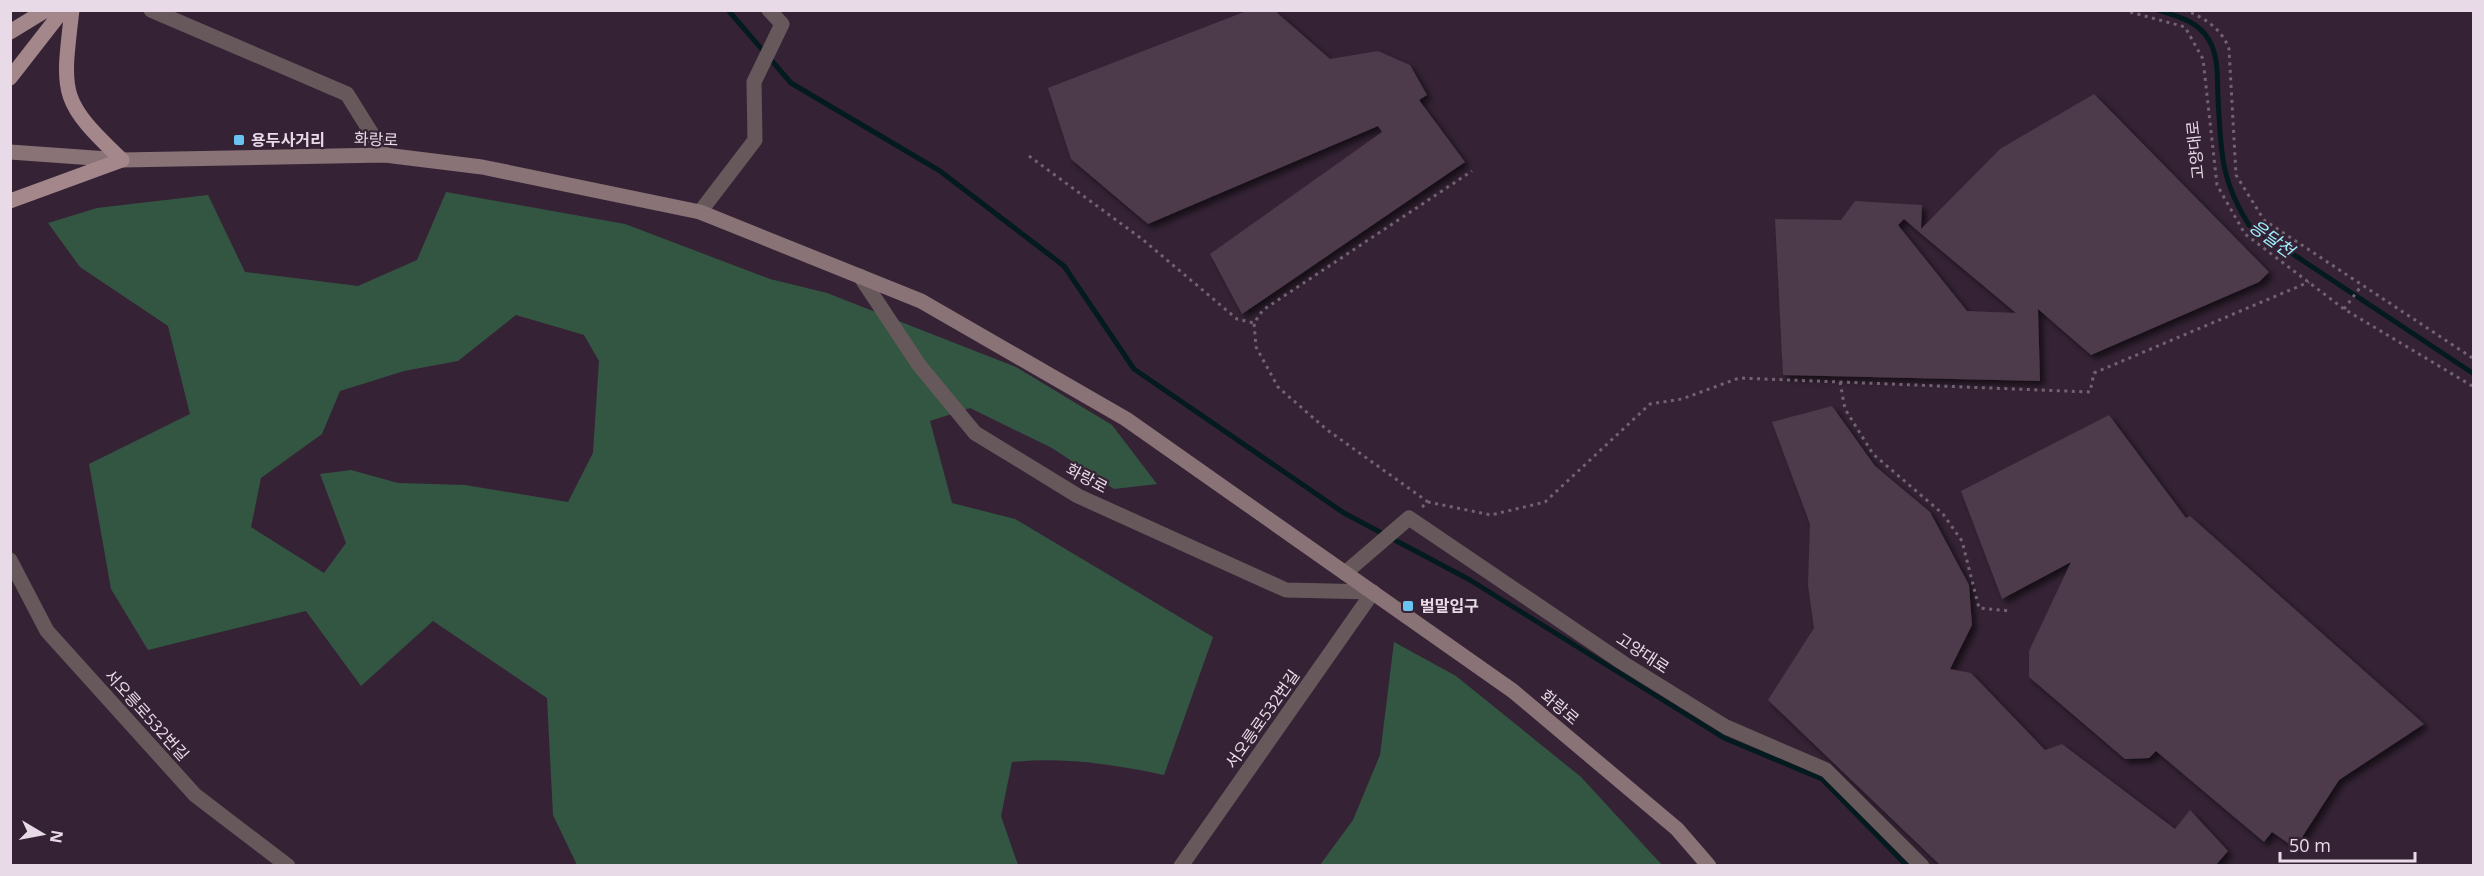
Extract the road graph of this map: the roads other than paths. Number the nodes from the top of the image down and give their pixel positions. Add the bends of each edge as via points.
1 (46, 10) edge
2 (63, 10) edge
3 (72, 10) edge
4 (151, 10) edge
5 (769, 10) edge
6 (10, 32) edge
7 (10, 78) edge
8 (10, 152) edge
9 (385, 155) junction
10 (122, 160) junction
11 (10, 201) edge
12 (700, 212) junction
13 (860, 276) junction
14 (10, 560) edge
15 (1345, 573) junction
16 (1373, 592) junction
17 (288, 866) edge
18 (1181, 866) edge
19 (1709, 866) edge
20 (1922, 866) edge

1 - 6 main road
2 - 7 main road
3 - 10 main road via 65,80 70,102 80,118
4 - 9 street via 347,94
5 - 12 street via 782,24 754,82 755,140
8 - 10 main road, 화랑로
9 - 10 main road, 화랑로
9 - 12 main road, 화랑로 via 482,167
10 - 11 main road
12 - 13 main road, 화랑로
13 - 15 main road, 화랑로 via 921,301 1126,419
13 - 16 street, 화랑로 via 919,365 975,433 1068,490 1287,590
14 - 17 street, 서오릉로532번길 via 47,631 195,795
15 - 16 main road, 화랑로
15 - 20 street, 고양대로 via 1409,518 1623,663 1726,727 1826,770
16 - 18 street, 서오릉로532번길
16 - 19 main road, 화랑로 via 1513,691 1677,829

